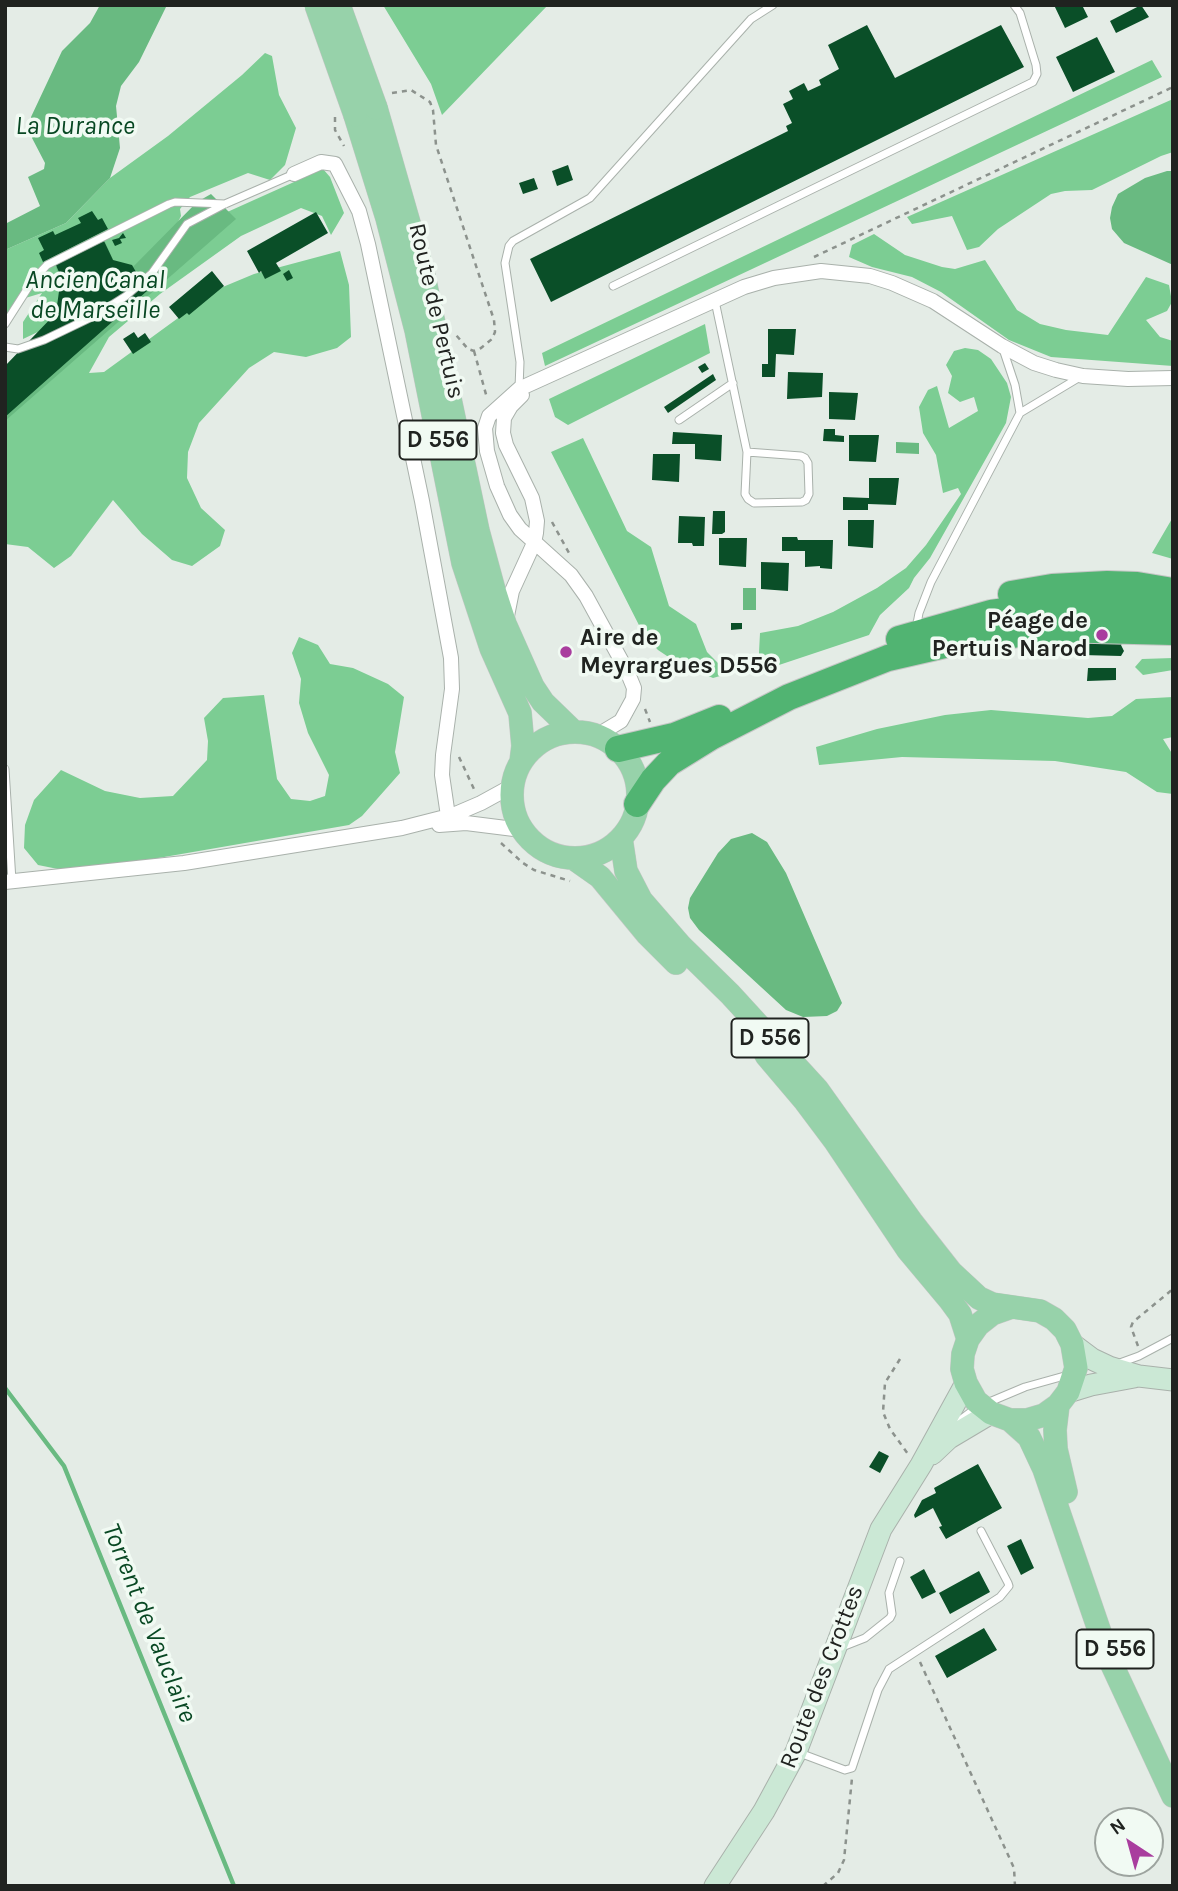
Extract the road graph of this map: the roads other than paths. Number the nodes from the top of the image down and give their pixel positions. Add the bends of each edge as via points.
1 (316, 5) edge
2 (340, 5) edge
3 (774, 5) edge
4 (1014, 5) edge
5 (365, 112) junction
6 (294, 174) joint
7 (225, 204) junction
8 (613, 286) dead end
9 (715, 301) junction
10 (5, 324) edge
11 (1002, 346) junction
12 (5, 347) edge
13 (553, 375) junction
14 (1083, 376) junction
15 (1173, 378) edge
16 (733, 383) junction
17 (519, 389) junction
18 (1020, 413) junction
19 (679, 419) dead end
20 (747, 452) junction
21 (534, 543) junction
22 (1173, 591) edge
23 (1173, 608) edge
24 (1173, 620) edge
25 (505, 624) junction
26 (967, 631) junction
27 (1173, 632) edge
28 (916, 633) junction
29 (1173, 645) edge
30 (596, 739) junction
31 (521, 762) junction
32 (5, 769) edge
33 (512, 786) junction
34 (637, 804) junction
35 (448, 816) junction
36 (402, 828) junction
37 (522, 830) junction
38 (621, 838) junction
39 (573, 858) junction
40 (9, 882) edge
41 (1009, 1308) junction
42 (1173, 1338) edge
43 (968, 1339) junction
44 (1072, 1344) junction
45 (1140, 1366) junction
46 (1081, 1379) junction
47 (1173, 1380) edge
48 (966, 1383) junction
49 (994, 1413) junction
50 (920, 1466) junction
51 (981, 1531) dead end
52 (900, 1561) dead end
53 (835, 1650) junction
54 (796, 1752) junction
55 (1173, 1794) edge
56 (715, 1886) edge

1 - 5 main road, D 556, bridge
2 - 5 main road, D 556, bridge
3 - 17 lane via 751,19 590,198 509,246 505,263 520,362
4 - 8 lane via 1036,65 1033,82
5 - 25 main road, Route de Pertuis / D 556 via 423,272 478,531
5 - 31 main road, Route de Pertuis / D 556 via 416,330 463,563 520,713
6 - 7 lane
6 - 35 street via 321,162 335,164 365,233 452,658 453,689 442,775
7 - 10 lane via 169,204 47,265
7 - 12 lane via 187,224 152,273 116,302 53,337 18,349
9 - 11 street via 744,287 801,273 870,276 933,300
9 - 13 street
9 - 16 lane
11 - 14 street via 1034,362
11 - 18 lane
13 - 17 street
13 - 21 street via 523,394 504,418 506,445 532,498 537,522
14 - 15 street
14 - 18 lane
16 - 19 lane
16 - 20 lane
17 - 21 street via 492,413 485,428 487,451 510,515
18 - 28 lane via 931,582
20 - 20 lane via 748,499 754,503 806,500 805,458
21 - 25 street via 512,591
21 - 30 street via 571,575 586,596 634,688 621,721
22 - 28 highway via 1125,584 1029,590 975,603
23 - 26 highway via 1034,607 991,613
24 - 26 highway
25 - 30 main road, Route de Pertuis / D 556 via 543,702
26 - 27 highway
26 - 28 highway
26 - 29 highway via 1080,646
26 - 34 highway via 789,697 740,721 669,763
28 - 30 highway via 674,736
30 - 31 main road via 558,734 544,740
30 - 34 main road via 630,765 637,784
31 - 33 main road
32 - 40 lane
33 - 35 street
33 - 37 main road via 513,809
34 - 38 main road
35 - 36 street
36 - 37 street via 467,823
36 - 40 street via 184,863
37 - 39 main road via 544,850
38 - 39 main road via 599,853
38 - 41 main road, D 556 via 626,871 657,920 817,1089 951,1272 979,1298
39 - 43 main road, D 556 via 600,877 647,934 719,1004 805,1101 908,1250 960,1314
41 - 43 main road via 985,1319
41 - 44 main road via 1025,1307 1054,1319
42 - 45 lane
43 - 48 main road via 962,1369
44 - 46 main road
44 - 46 main road via 1092,1359
45 - 46 main road
45 - 46 main road via 1091,1385
45 - 47 main road
46 - 49 lane via 1025,1387
46 - 49 main road via 1044,1415 1027,1420
46 - 55 main road, D 556 via 1055,1430 1056,1449 1116,1652
48 - 49 main road via 976,1401
48 - 50 main road
49 - 50 main road via 949,1438
49 - 55 main road, D 556 via 1028,1437 1044,1469 1108,1656
50 - 53 main road, Route des Crottes via 876,1540
51 - 54 lane via 1009,1587 997,1600 889,1669 853,1765 845,1770
52 - 53 lane via 889,1590 890,1618 865,1638
53 - 54 main road, Route des Crottes
54 - 56 main road, Route des Crottes

